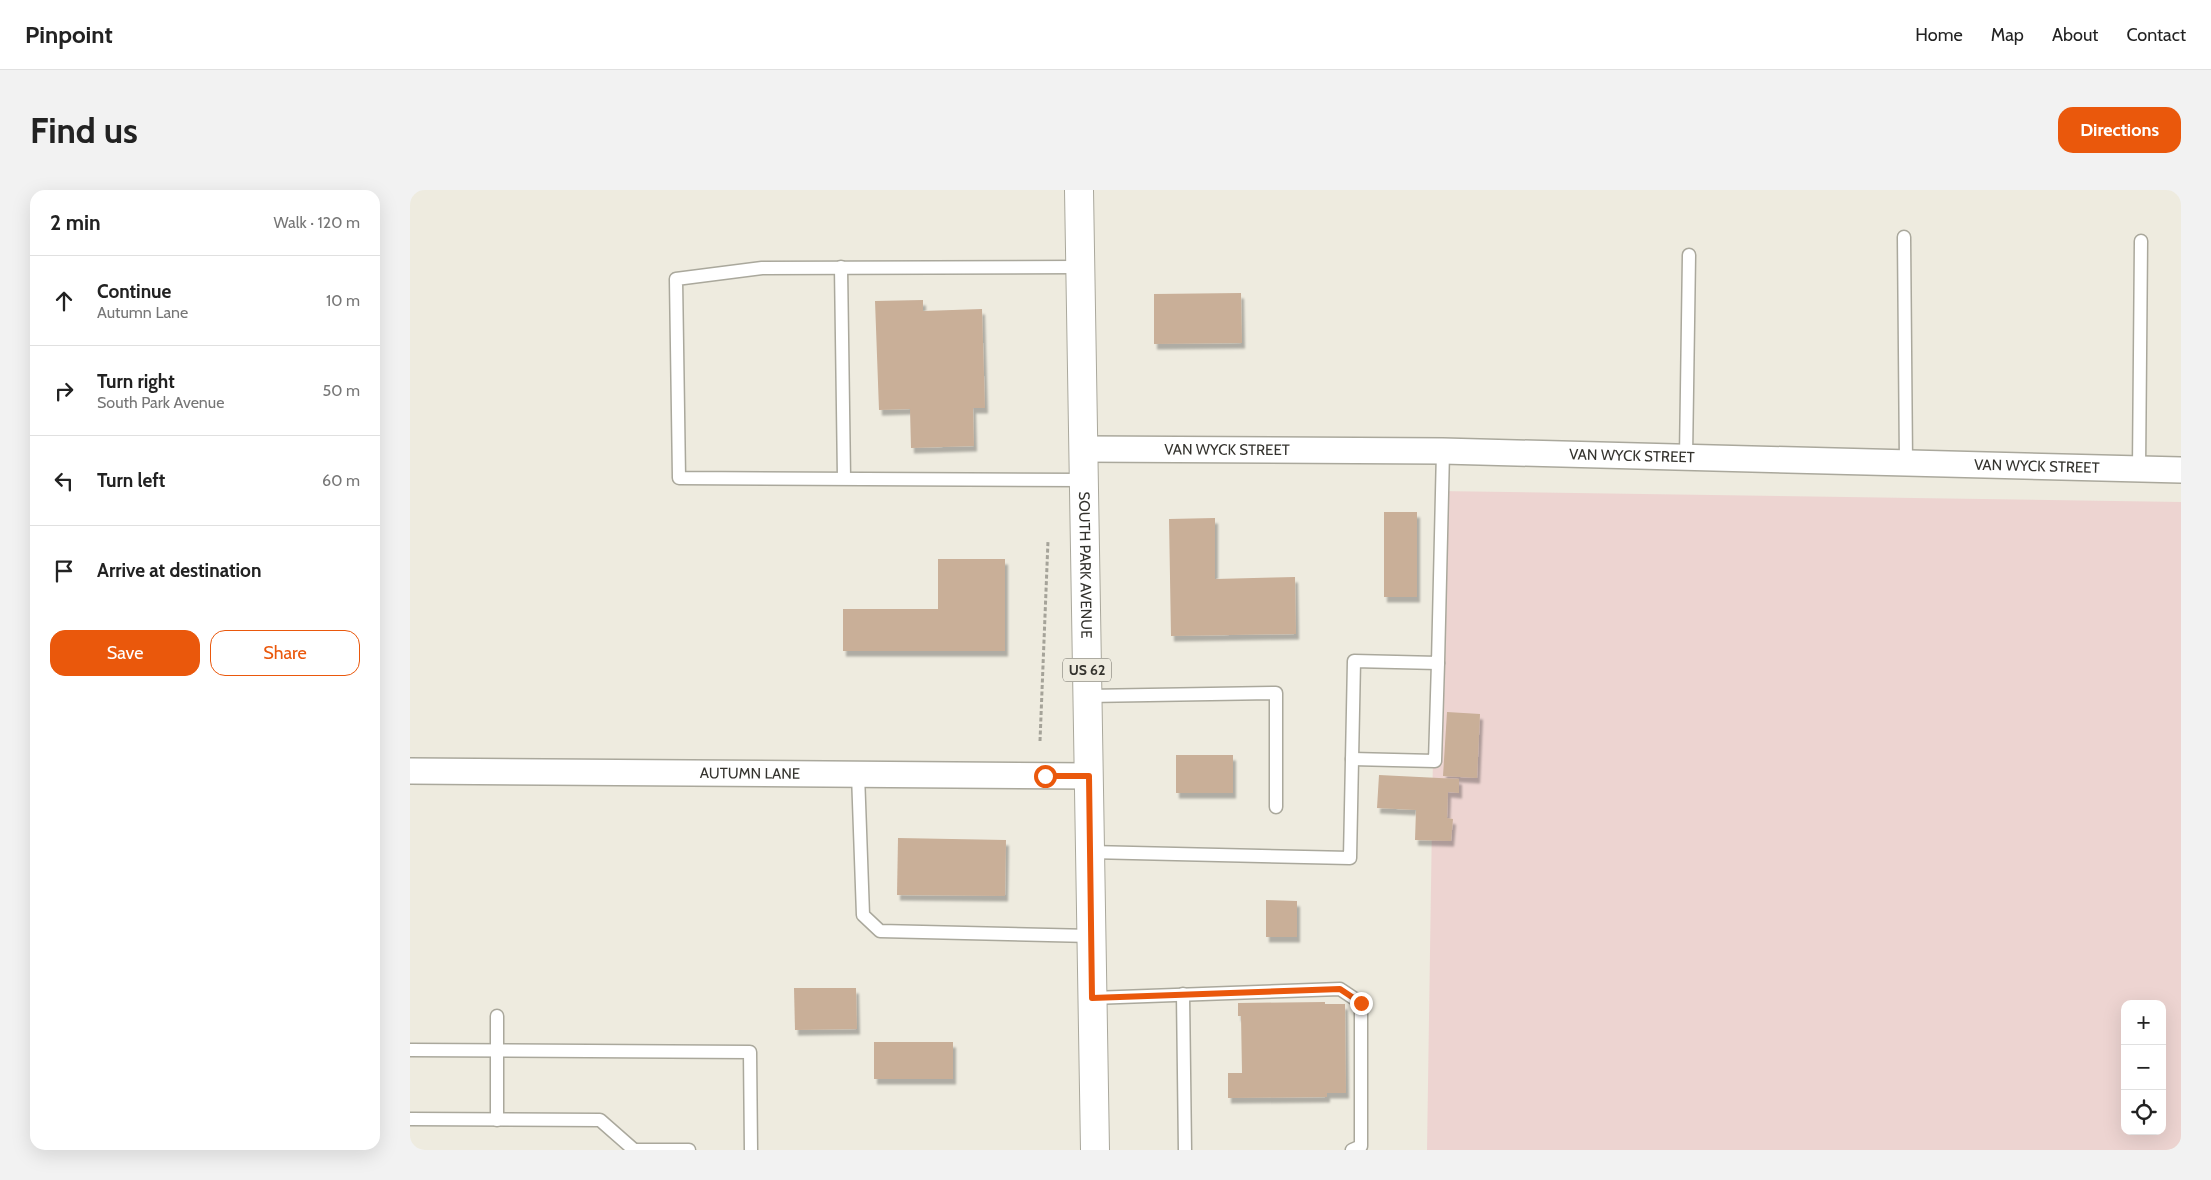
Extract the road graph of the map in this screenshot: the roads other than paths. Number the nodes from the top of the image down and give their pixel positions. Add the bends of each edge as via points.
1 (1078, 190) edge
2 (1904, 236) dead end
3 (2141, 241) dead end
4 (1689, 255) dead end
5 (1080, 267) junction
6 (841, 268) junction
7 (1084, 449) junction
8 (1443, 451) junction
9 (1686, 457) junction
10 (1906, 463) junction
11 (2139, 469) junction
12 (2181, 470) edge
13 (844, 478) junction
14 (1084, 480) junction
15 (1438, 663) junction
16 (1087, 696) junction
17 (1352, 759) junction
18 (410, 771) edge
19 (858, 774) junction
20 (1089, 776) junction
21 (1276, 807) dead end
22 (1090, 852) junction
23 (1091, 936) junction
24 (1183, 994) junction
25 (1092, 998) junction
26 (497, 1016) dead end
27 (410, 1050) edge
28 (497, 1050) junction
29 (410, 1119) edge
30 (498, 1120) junction
31 (633, 1149) edge
32 (689, 1150) edge
33 (751, 1150) edge
34 (1095, 1150) edge
35 (1184, 1150) edge
36 (1352, 1150) edge

1 - 5 main road, SOUTH PARK AVENUE / US 62
2 - 10 lane
3 - 11 lane
4 - 9 lane
5 - 6 lane
5 - 7 main road, SOUTH PARK AVENUE / US 62
6 - 13 lane
6 - 13 lane via 762,268 676,279 679,478
7 - 8 street, VAN WYCK STREET
7 - 14 main road, SOUTH PARK AVENUE / US 62
8 - 9 street, VAN WYCK STREET
8 - 15 lane
9 - 10 street, VAN WYCK STREET
10 - 11 street, VAN WYCK STREET
11 - 12 street, VAN WYCK STREET
13 - 14 lane
14 - 16 main road, SOUTH PARK AVENUE / US 62
15 - 17 lane via 1354,661
15 - 17 lane via 1435,762
16 - 20 main road, SOUTH PARK AVENUE / US 62
16 - 21 lane via 1276,693
17 - 22 lane via 1350,858
18 - 19 street, AUTUMN LANE
19 - 20 street, AUTUMN LANE
19 - 23 lane via 863,915 880,931
20 - 22 main road, SOUTH PARK AVENUE / US 62
22 - 23 main road, SOUTH PARK AVENUE / US 62
23 - 25 main road, SOUTH PARK AVENUE / US 62
24 - 25 lane
24 - 35 lane
24 - 36 lane via 1340,989 1361,1003 1361,1146
25 - 34 main road, SOUTH PARK AVENUE / US 62
26 - 28 lane
27 - 28 lane
28 - 30 lane
28 - 33 lane via 750,1052
29 - 30 lane
30 - 31 lane via 600,1120
31 - 32 lane

